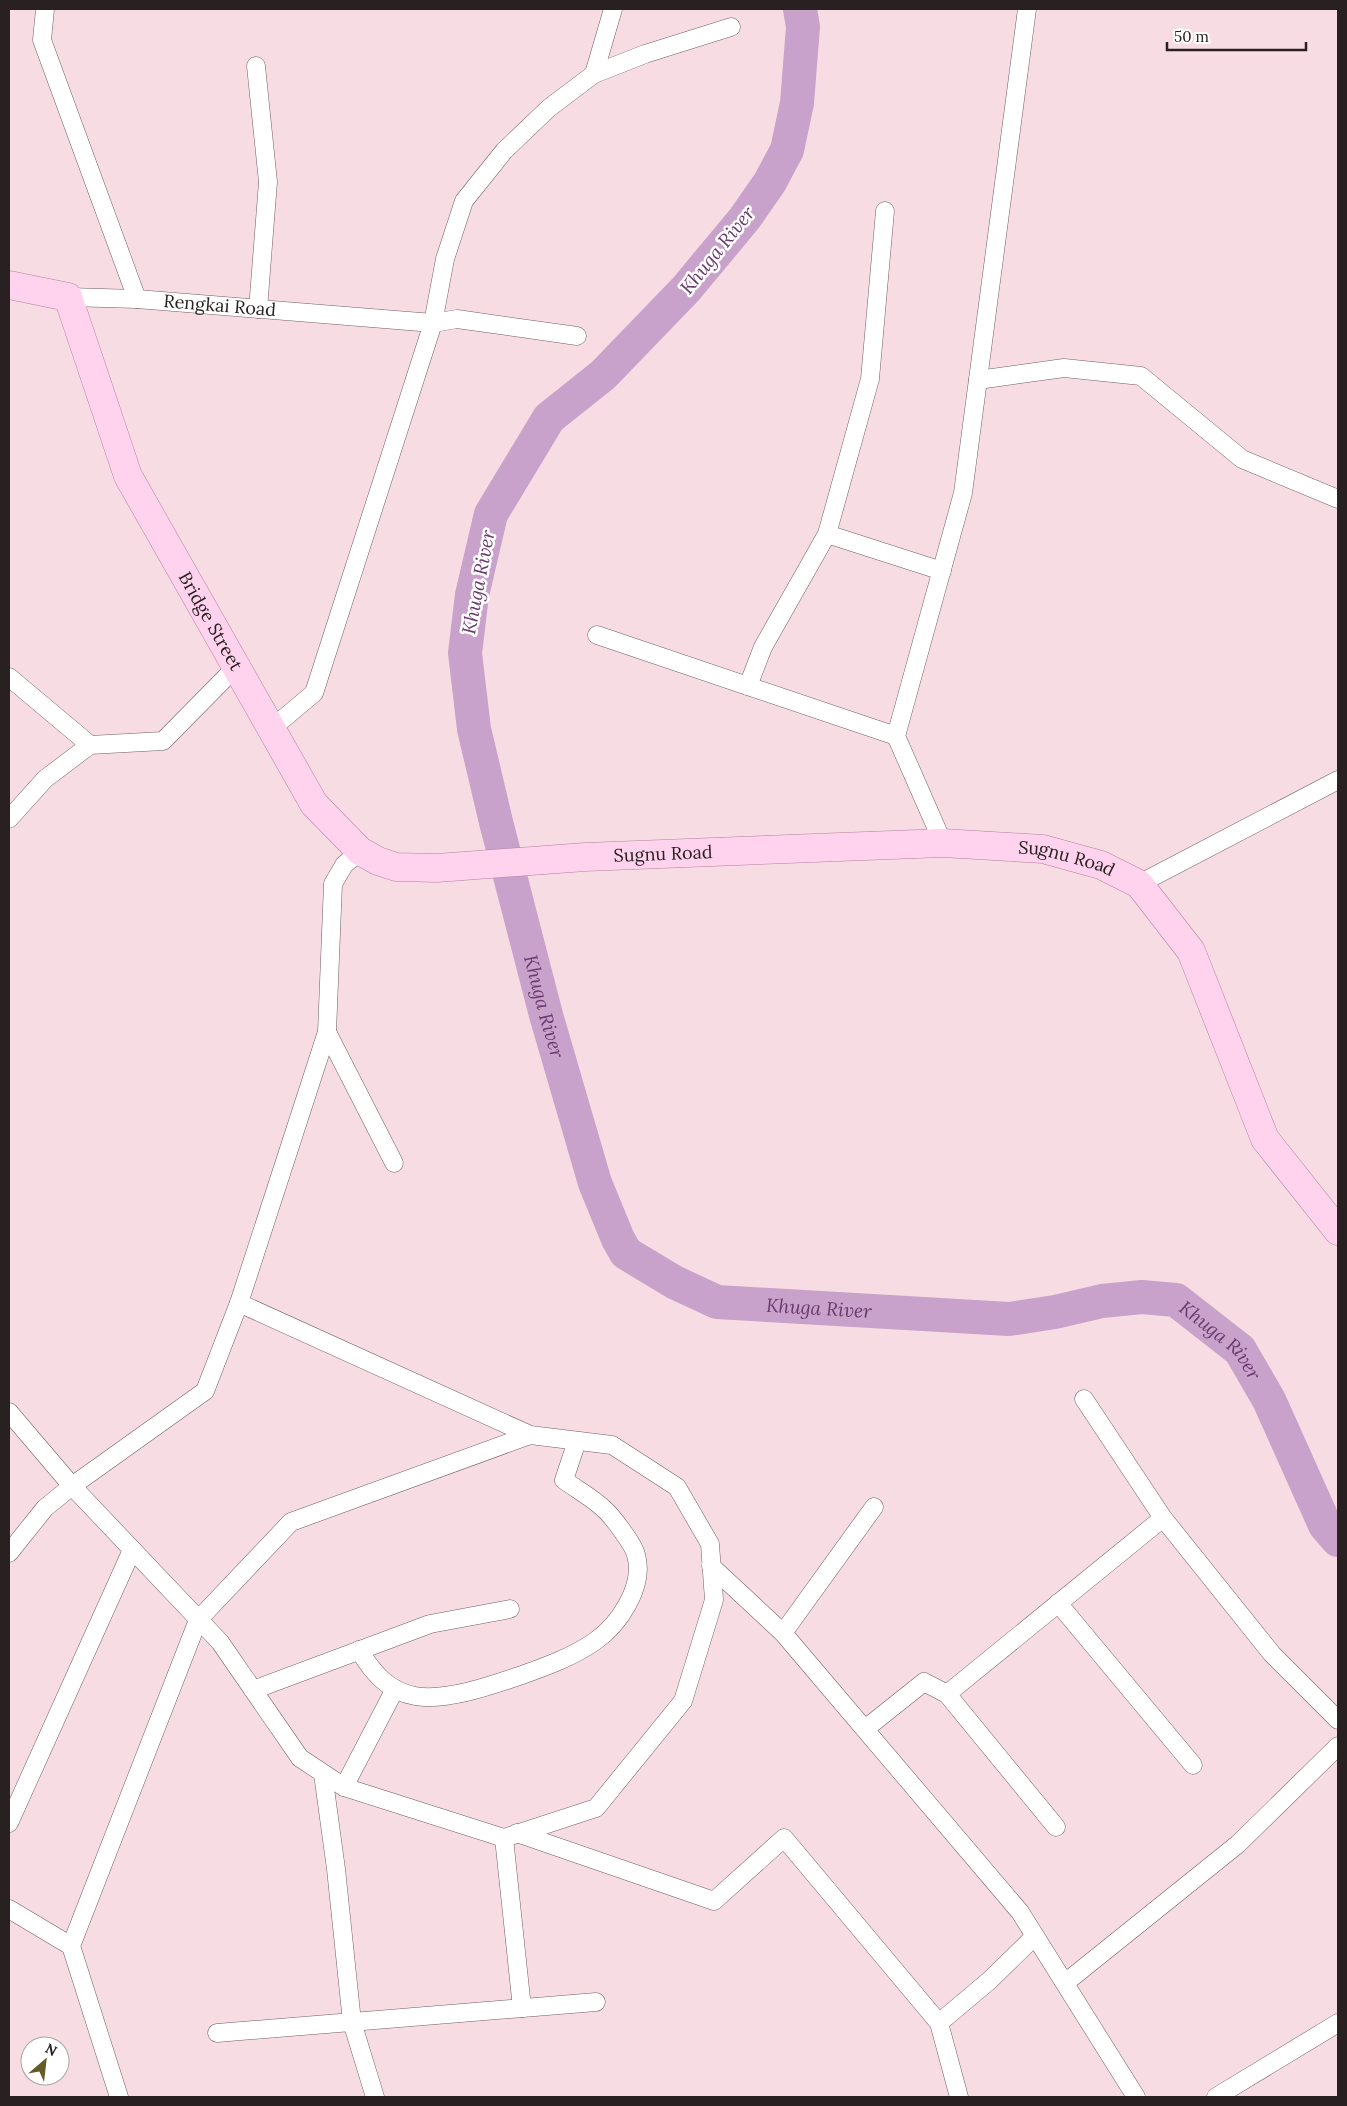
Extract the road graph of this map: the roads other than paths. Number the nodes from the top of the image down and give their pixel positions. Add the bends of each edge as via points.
1 (45, 9) edge
2 (613, 9) edge
3 (1027, 9) edge
4 (731, 26) dead end
5 (256, 66) dead end
6 (594, 74) junction
7 (885, 211) dead end
8 (9, 285) edge
9 (68, 297) junction
10 (137, 299) junction
11 (258, 309) junction
12 (433, 323) junction
13 (577, 336) dead end
14 (978, 380) junction
15 (1338, 499) edge
16 (827, 534) junction
17 (942, 571) junction
18 (597, 635) dead end
19 (236, 667) junction
20 (9, 678) edge
21 (748, 686) junction
22 (271, 729) junction
23 (896, 736) junction
24 (90, 745) junction
25 (1338, 780) edge
26 (9, 819) edge
27 (943, 843) junction
28 (360, 851) junction
29 (437, 868) joint
30 (1139, 884) junction
31 (327, 1032) junction
32 (394, 1163) dead end
33 (1338, 1231) edge
34 (240, 1304) junction
35 (1084, 1399) dead end
36 (9, 1412) edge
37 (530, 1435) junction
38 (577, 1441) junction
39 (72, 1486) junction
40 (874, 1507) dead end
41 (1163, 1518) junction
42 (132, 1550) junction
43 (9, 1553) edge
44 (712, 1566) junction
45 (1058, 1603) junction
46 (510, 1609) dead end
47 (198, 1620) junction
48 (784, 1633) junction
49 (359, 1650) junction
50 (395, 1689) junction
51 (252, 1690) junction
52 (947, 1694) junction
53 (1338, 1720) edge
54 (865, 1728) junction
55 (1338, 1746) edge
56 (1193, 1765) dead end
57 (323, 1774) junction
58 (344, 1787) junction
59 (9, 1823) edge
60 (1056, 1827) dead end
61 (511, 1835) junction
62 (9, 1909) edge
63 (1035, 1936) junction
64 (71, 1946) junction
65 (1065, 1983) junction
66 (596, 2002) dead end
67 (522, 2008) junction
68 (352, 2022) junction
69 (939, 2023) junction
70 (1338, 2023) edge
71 (217, 2033) dead end
72 (119, 2097) edge
73 (375, 2097) edge
74 (959, 2097) edge
75 (1136, 2097) edge
76 (1216, 2097) edge

1 - 10 street via 42,40
2 - 6 street
3 - 14 street
4 - 6 street
5 - 11 street via 268,182
6 - 12 street via 549,108 504,152 464,201 445,259
7 - 16 street via 870,379
8 - 9 main road, Rengkai Road
9 - 10 street, Rengkai Road
9 - 19 main road, Bridge Street via 128,476
10 - 11 street, Rengkai Road
11 - 12 street, Rengkai Road
12 - 13 street, Rengkai Road via 457,318
12 - 22 street via 314,694
14 - 15 street via 1064,368 1141,376 1242,459
14 - 17 street via 963,493
16 - 17 street
16 - 21 street via 763,647
17 - 23 street
18 - 21 street
19 - 22 main road, Bridge Street
19 - 24 street via 163,741
20 - 24 street
21 - 23 street
22 - 28 main road, Bridge Street via 314,804
23 - 27 street
24 - 26 street via 45,779
25 - 30 street
27 - 29 main road, Sugnu Road via 585,857
27 - 30 main road, Sugnu Road via 1043,849 1101,865
28 - 29 main road, Bridge Street via 396,867
28 - 31 street via 344,865 333,884
30 - 33 main road, Sugnu Road via 1191,951 1265,1140
31 - 32 street
31 - 34 street
34 - 37 street
34 - 39 street via 205,1391
35 - 41 street
36 - 39 street
37 - 38 street
37 - 47 street via 291,1522
38 - 44 street via 612,1446 677,1487 710,1544
38 - 50 street via 564,1480 604,1508 636,1554 638,1572 629,1601 616,1622 595,1642 565,1659 500,1683 434,1698
39 - 42 street
39 - 43 street via 45,1508
40 - 48 street
41 - 45 street
41 - 53 street via 1272,1654
42 - 47 street
42 - 59 street
44 - 48 street
44 - 61 street via 714,1600 683,1702 596,1808
45 - 52 street
45 - 56 street
46 - 49 street via 430,1624
47 - 51 street via 220,1642
47 - 64 street
48 - 54 street
49 - 50 street via 373,1673
49 - 51 street
50 - 58 street
51 - 57 street via 300,1758
52 - 54 street via 924,1682
52 - 60 street
54 - 63 street via 1020,1912
55 - 65 street via 1238,1844
57 - 58 street
57 - 68 street
58 - 61 street
61 - 67 street
61 - 69 street via 714,1901 784,1838
62 - 64 street
63 - 65 street
63 - 69 street
64 - 72 street
65 - 75 street
66 - 67 street
67 - 68 street
68 - 71 street
68 - 73 street
69 - 74 street
70 - 76 street

